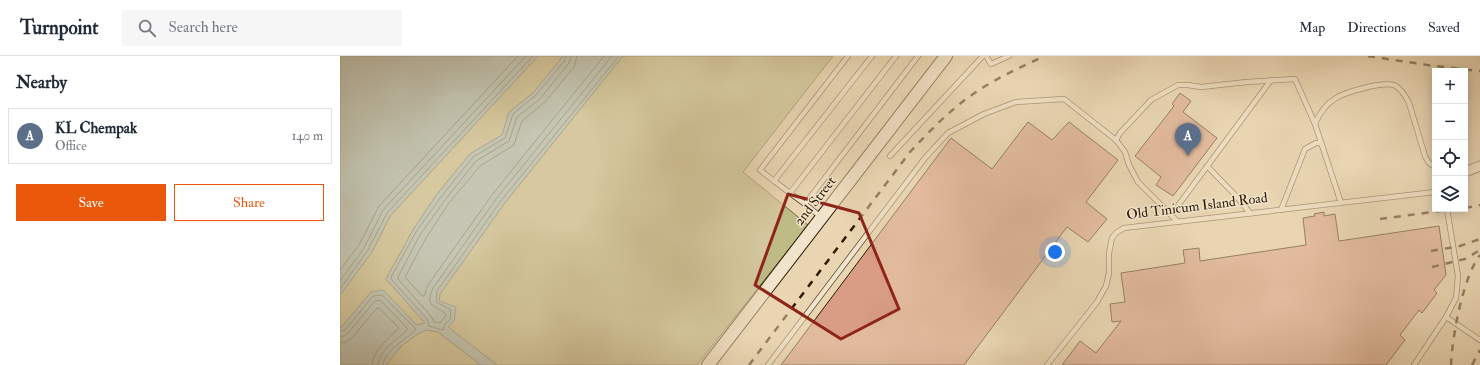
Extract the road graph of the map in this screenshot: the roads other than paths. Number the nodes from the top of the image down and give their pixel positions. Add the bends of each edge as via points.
1 (848, 56) edge
2 (872, 56) edge
3 (896, 56) edge
4 (918, 56) edge
5 (946, 56) edge
6 (983, 56) edge
7 (986, 56) edge
8 (1009, 56) edge
9 (1271, 80) junction
10 (1315, 124) junction
11 (1116, 140) junction
12 (1321, 143) junction
13 (890, 156) dead end
14 (1432, 165) edge
15 (1207, 166) junction
16 (1480, 166) edge
17 (1468, 171) edge
18 (774, 181) junction
19 (1432, 192) edge
20 (790, 193) junction
21 (1341, 203) junction
22 (805, 204) junction
23 (1281, 210) junction
24 (1447, 212) edge
25 (1250, 213) junction
26 (1171, 215) junction
27 (822, 217) junction
28 (1178, 222) junction
29 (1446, 317) junction
30 (1480, 340) edge
31 (708, 365) edge
32 (768, 365) edge
33 (1047, 365) edge
34 (1414, 365) edge

1 - 18 lane via 760,170
2 - 18 lane
3 - 20 lane
4 - 22 lane
5 - 27 street, 2nd Street
6 - 13 lane
7 - 8 lane via 992,64
9 - 10 lane via 1295,80
9 - 11 lane via 1201,87 1178,85 1151,100
9 - 15 lane
10 - 12 lane
10 - 14 lane via 1319,114 1336,98 1376,84 1395,85 1409,103 1426,156
11 - 26 lane via 1125,152 1138,182
11 - 32 lane via 1064,99 1016,102 984,114 948,133 925,158
12 - 21 lane
12 - 23 lane via 1305,148
15 - 25 lane
15 - 26 lane
16 - 17 street
18 - 20 lane
19 - 21 lane, Old Tinicum Island Road
20 - 22 lane
21 - 23 lane, Old Tinicum Island Road
22 - 27 lane
23 - 25 lane, Old Tinicum Island Road
24 - 29 lane via 1458,276 1456,298
25 - 28 lane, Old Tinicum Island Road
26 - 28 lane
27 - 31 street, 2nd Street
28 - 33 lane, Old Tinicum Island Road via 1124,228 1116,233 1112,238 1109,252 1106,286 1097,302
29 - 30 lane
29 - 34 lane

